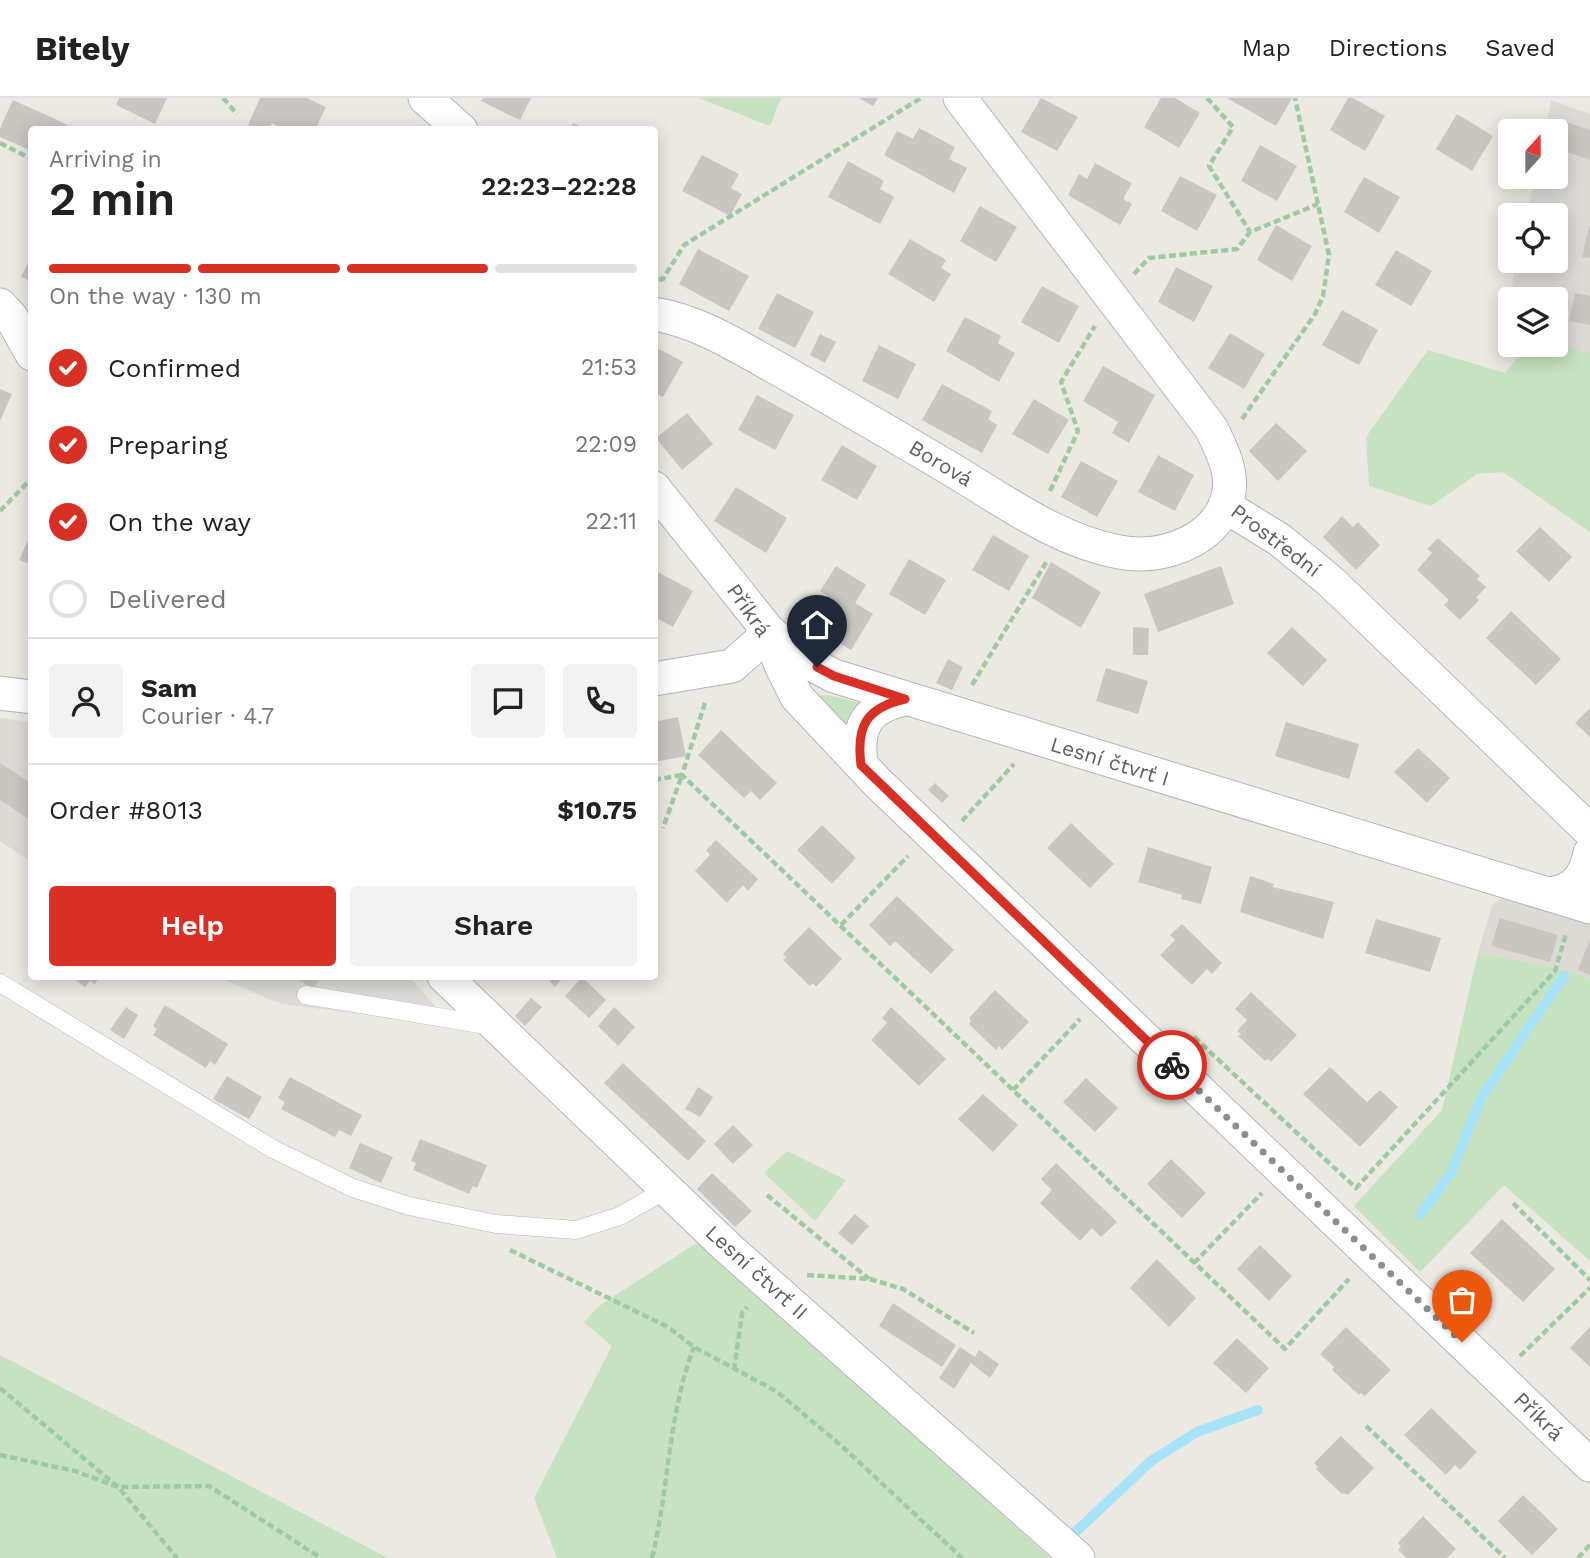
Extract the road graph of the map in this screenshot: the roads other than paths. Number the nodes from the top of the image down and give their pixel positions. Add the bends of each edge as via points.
1 (425, 98) edge
2 (960, 98) edge
3 (456, 126) edge
4 (0, 304) edge
5 (658, 315) edge
6 (28, 347) edge
7 (658, 493) edge
8 (1225, 506) junction
9 (767, 629) junction
10 (658, 678) edge
11 (0, 693) edge
12 (28, 696) edge
13 (905, 699) junction
14 (861, 765) junction
15 (1590, 831) edge
16 (1590, 853) edge
17 (1571, 901) edge
18 (448, 980) edge
19 (0, 983) edge
20 (306, 995) dead end
21 (498, 1027) junction
22 (667, 1189) junction
23 (1590, 1465) edge
24 (1079, 1558) edge

1 - 3 street
2 - 8 street, Prostřední via 1198,409 1229,469
4 - 6 street
5 - 8 street, Borová via 727,340 1049,528 1122,553 1163,552 1182,546 1207,530
7 - 9 street, Příkrá
8 - 15 street, Prostřední via 1280,540 1330,581
9 - 10 street via 732,666
9 - 13 street, Lesní čtvrť I via 800,658 834,676
9 - 14 street, Příkrá via 797,696
11 - 12 street
13 - 14 street via 872,712 858,745
13 - 17 street, Lesní čtvrť I
14 - 23 street, Příkrá
16 - 17 street via 1578,882 1560,893
18 - 21 street, Lesní čtvrť II
19 - 22 lane via 274,1149 353,1188 409,1206 496,1224 576,1230 620,1216
20 - 21 lane
21 - 22 street, Lesní čtvrť II
22 - 24 street, Lesní čtvrť II

